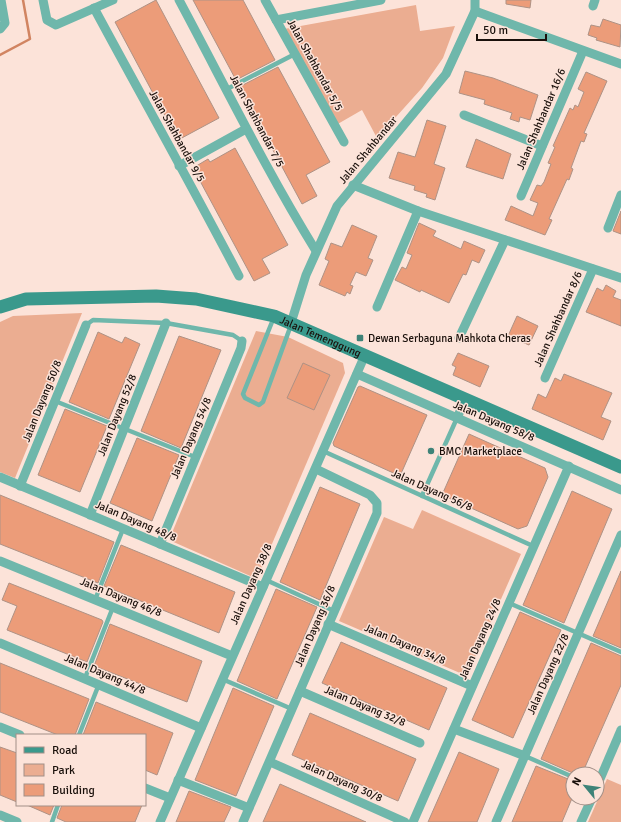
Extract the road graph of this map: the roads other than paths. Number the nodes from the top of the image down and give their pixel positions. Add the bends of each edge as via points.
1 (1, 0) edge
2 (43, 0) edge
3 (113, 0) edge
4 (179, 0) edge
5 (265, 0) edge
6 (381, 0) edge
7 (475, 0) edge
8 (361, 2) edge
9 (94, 8) junction
10 (475, 11) junction
11 (276, 20) junction
12 (0, 29) edge
13 (584, 51) junction
14 (295, 53) junction
15 (621, 64) edge
16 (227, 89) junction
17 (464, 115) dead end
18 (246, 129) junction
19 (344, 142) dead end
20 (542, 146) junction
21 (179, 166) junction
22 (353, 185) junction
23 (621, 195) edge
24 (521, 196) dead end
25 (418, 211) junction
26 (608, 228) dead end
27 (505, 240) junction
28 (316, 251) junction
29 (593, 269) junction
30 (239, 276) dead end
31 (621, 278) edge
32 (377, 307) dead end
33 (0, 308) edge
34 (274, 316) junction
35 (166, 323) junction
36 (291, 323) junction
37 (86, 325) joint
38 (459, 338) dead end
39 (242, 341) joint
40 (366, 356) junction
41 (357, 374) junction
42 (545, 378) dead end
43 (465, 400) junction
44 (55, 401) junction
45 (457, 418) junction
46 (125, 428) junction
47 (323, 451) junction
48 (195, 457) junction
49 (569, 466) junction
50 (621, 467) edge
51 (316, 469) junction
52 (0, 477) edge
53 (20, 486) junction
54 (621, 490) edge
55 (422, 496) junction
56 (90, 515) junction
57 (123, 529) junction
58 (621, 535) edge
59 (160, 544) junction
60 (533, 546) junction
61 (0, 561) edge
62 (264, 584) junction
63 (95, 600) junction
64 (509, 603) junction
65 (113, 607) junction
66 (334, 611) junction
67 (328, 624) junction
68 (580, 634) junction
69 (0, 642) edge
70 (621, 652) edge
71 (232, 656) junction
72 (85, 678) junction
73 (222, 679) junction
74 (99, 684) junction
75 (472, 686) junction
76 (300, 691) junction
77 (293, 709) junction
78 (0, 727) edge
79 (201, 728) junction
80 (454, 729) junction
81 (621, 730) edge
82 (18, 734) edge
83 (79, 734) edge
84 (420, 743) dead end
85 (618, 744) edge
86 (525, 756) junction
87 (270, 762) junction
88 (605, 770) edge
89 (565, 774) edge
90 (178, 780) junction
91 (146, 788) edge
92 (170, 798) junction
93 (58, 806) edge
94 (588, 806) edge
95 (249, 808) junction
96 (0, 815) edge
97 (17, 822) edge
98 (52, 822) edge
99 (160, 822) edge
100 (243, 822) edge
101 (405, 822) edge
102 (413, 822) edge
103 (496, 822) edge
104 (581, 822) edge

1 - 12 street via 5,23
2 - 9 street via 47,20 56,25
3 - 9 street
4 - 16 street, Jalan Shahbandar 7/5
5 - 11 street, Jalan Shahbandar 5/5
6 - 8 street
7 - 10 street, Jalan Shahbandar
8 - 11 street
9 - 21 street, Jalan Shahbandar 9/5
10 - 13 street
10 - 22 street, Jalan Shahbandar via 446,74
11 - 14 street, Jalan Shahbandar 5/5
13 - 15 street
13 - 20 street, Jalan Shahbandar 16/6
14 - 16 lane
14 - 19 street, Jalan Shahbandar 5/5
16 - 18 street, Jalan Shahbandar 7/5
17 - 20 street
18 - 21 street
18 - 28 street, Jalan Shahbandar 7/5
20 - 24 street, Jalan Shahbandar 16/6
21 - 30 street, Jalan Shahbandar 9/5
22 - 25 street
22 - 28 street, Jalan Shahbandar via 337,206
23 - 26 street
25 - 27 street
25 - 32 street
27 - 29 street
27 - 38 street
28 - 36 street, Jalan Shahbandar
29 - 31 street
29 - 42 street, Jalan Shahbandar 8/6
33 - 34 street, Jalan Temenggung via 26,299 156,296 196,299
34 - 36 street, Jalan Temenggung
34 - 36 lane via 243,394 245,398 259,405 263,402
35 - 37 lane via 93,320
35 - 39 lane via 233,335
35 - 46 street, Jalan Dayang 52/8
36 - 40 street, Jalan Temenggung
37 - 44 street, Jalan Dayang 50/8
39 - 48 street, Jalan Dayang 54/8
40 - 41 street, Jalan Dayang 38/8
40 - 43 street, Jalan Temenggung
41 - 45 street, Jalan Dayang 58/8
41 - 47 street, Jalan Dayang 38/8
43 - 45 street
43 - 50 street, Jalan Temenggung
44 - 46 lane
44 - 53 street, Jalan Dayang 50/8
45 - 49 street, Jalan Dayang 58/8
45 - 55 lane
46 - 48 lane
46 - 56 street, Jalan Dayang 52/8
47 - 51 street, Jalan Dayang 38/8
47 - 55 lane, Jalan Dayang 56/8
48 - 59 street, Jalan Dayang 54/8
49 - 54 street, Jalan Dayang 58/8
49 - 60 street, Jalan Dayang 24/8
51 - 62 street, Jalan Dayang 38/8
51 - 66 street, Jalan Dayang 36/8 via 370,495 377,503 377,514
52 - 53 street, Jalan Dayang 48/8
53 - 56 street, Jalan Dayang 48/8
55 - 60 lane, Jalan Dayang 56/8
56 - 57 street, Jalan Dayang 48/8
57 - 59 street, Jalan Dayang 48/8
57 - 63 lane
58 - 68 street, Jalan Dayang 22/8
59 - 62 street, Jalan Dayang 48/8
60 - 64 street, Jalan Dayang 24/8
61 - 63 street, Jalan Dayang 46/8
62 - 66 lane
62 - 71 street, Jalan Dayang 38/8
63 - 65 street, Jalan Dayang 46/8
64 - 68 lane
64 - 75 street, Jalan Dayang 24/8
65 - 71 street, Jalan Dayang 46/8
65 - 72 lane
66 - 67 street, Jalan Dayang 36/8
67 - 75 street, Jalan Dayang 34/8
67 - 76 street, Jalan Dayang 36/8
68 - 70 lane
68 - 86 street, Jalan Dayang 22/8
69 - 72 street, Jalan Dayang 44/8
71 - 73 street, Jalan Dayang 38/8
72 - 74 street, Jalan Dayang 44/8
73 - 77 lane
73 - 79 street, Jalan Dayang 38/8
74 - 79 street, Jalan Dayang 44/8
74 - 83 lane
75 - 80 street, Jalan Dayang 24/8
76 - 77 street, Jalan Dayang 36/8
76 - 84 street, Jalan Dayang 32/8
77 - 87 street, Jalan Dayang 36/8
78 - 82 street
79 - 90 street, Jalan Dayang 38/8
80 - 86 street
80 - 102 street, Jalan Dayang 24/8
81 - 85 street
85 - 88 street
86 - 89 lane
86 - 103 street, Jalan Dayang 22/8
87 - 95 street, Jalan Dayang 36/8
87 - 101 street, Jalan Dayang 30/8
90 - 92 street, Jalan Dayang 38/8
90 - 95 street
91 - 92 street
92 - 99 street, Jalan Dayang 38/8
93 - 98 lane
94 - 104 street
95 - 100 street, Jalan Dayang 36/8
96 - 97 street

